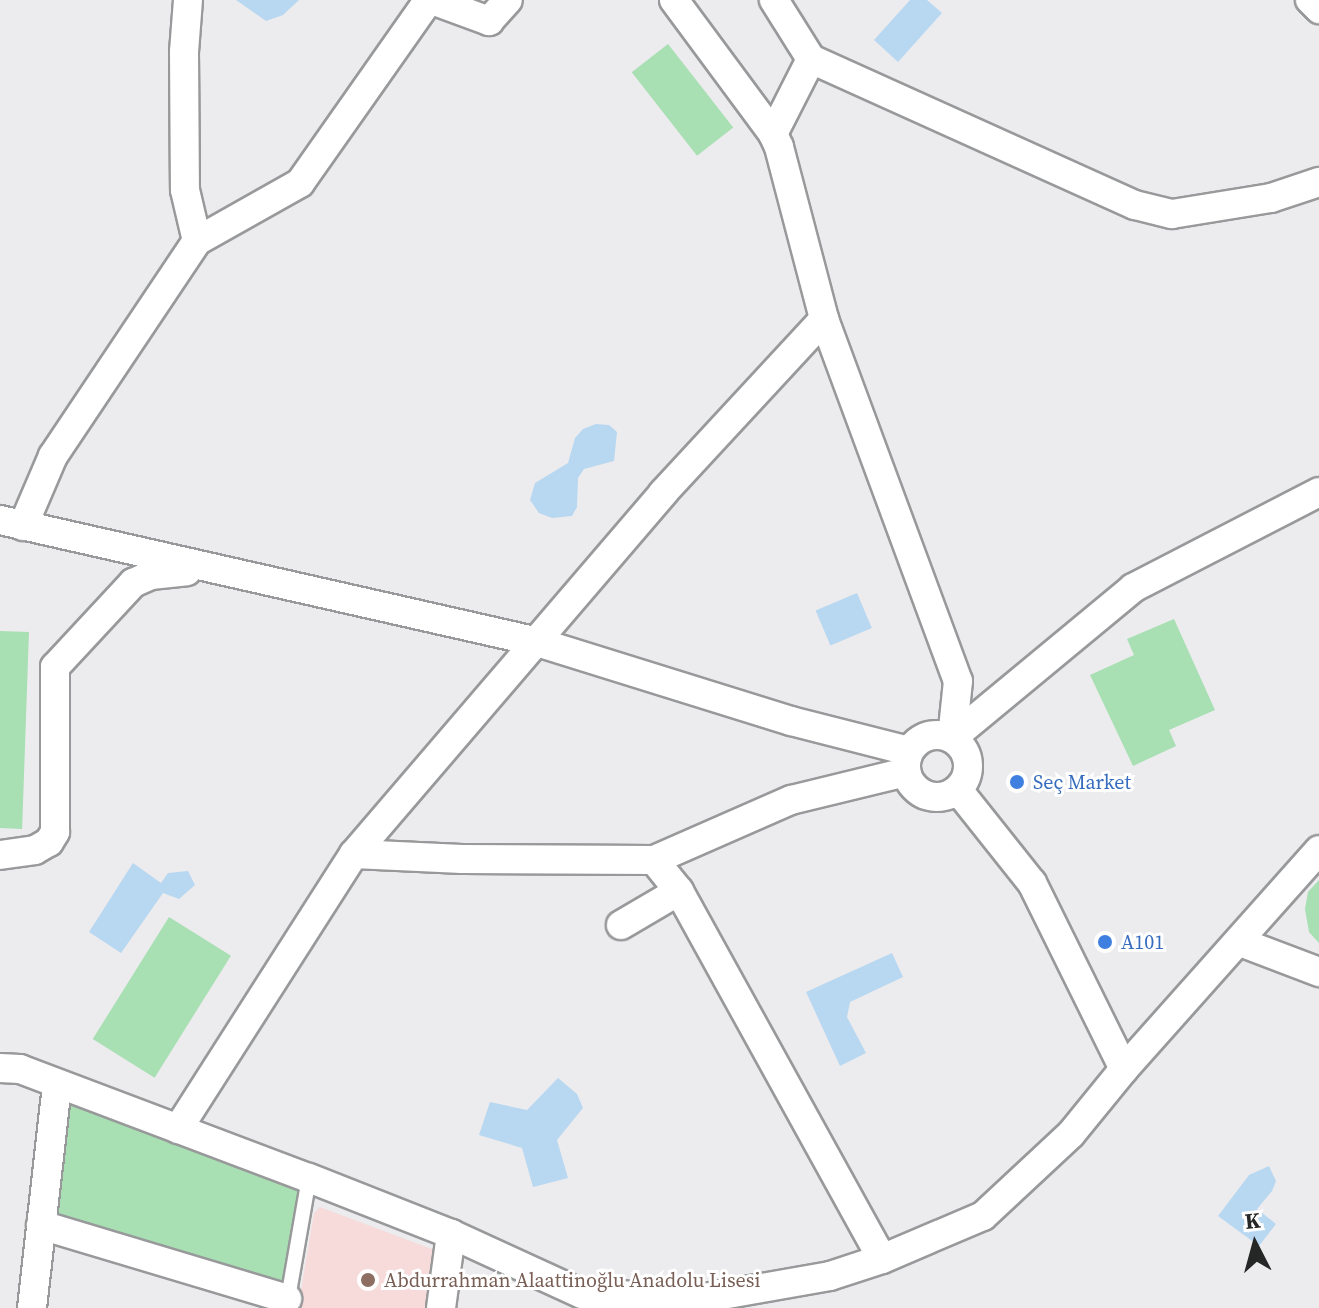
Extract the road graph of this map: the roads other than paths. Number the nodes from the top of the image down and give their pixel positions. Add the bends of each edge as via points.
1 (188, 0) edge
2 (508, 0) edge
3 (674, 0) edge
4 (774, 0) edge
5 (1310, 0) edge
6 (1319, 9) edge
7 (811, 59) junction
8 (773, 134) junction
9 (1319, 182) edge
10 (197, 241) junction
11 (824, 319) junction
12 (1319, 492) edge
13 (12, 523) edge
14 (206, 569) junction
15 (534, 641) junction
16 (952, 738) junction
17 (908, 762) junction
18 (958, 790) junction
19 (1319, 850) edge
20 (354, 854) junction
21 (0, 855) edge
22 (654, 860) junction
23 (679, 891) junction
24 (621, 925) dead end
25 (1240, 942) junction
26 (1319, 972) edge
27 (0, 1068) edge
28 (1124, 1069) junction
29 (57, 1086) junction
30 (178, 1129) junction
31 (309, 1178) junction
32 (41, 1225) junction
33 (451, 1234) junction
34 (882, 1259) junction
35 (705, 1303) edge
36 (287, 1304) edge
37 (32, 1308) edge
38 (441, 1308) edge

1 - 10 street via 185,190
2 - 10 street via 489,21 435,1 426,4 300,183
3 - 8 street
4 - 7 street
5 - 6 street
7 - 8 street
7 - 9 street via 1135,205 1172,214 1271,198
8 - 11 street
10 - 13 street
11 - 15 street
11 - 16 street via 958,681
12 - 16 street via 1133,588
13 - 14 street
14 - 15 street
14 - 21 street via 151,575 133,583 55,667 55,832 35,850
15 - 17 street
15 - 20 street
16 - 17 street via 923,738
16 - 18 street via 969,762
17 - 18 street via 917,791 948,796
17 - 22 street via 791,800
18 - 28 street via 1032,883
19 - 25 street
20 - 22 street
20 - 30 street
22 - 23 street
23 - 24 street
23 - 34 street
25 - 26 street
25 - 28 street
27 - 29 street via 20,1069
28 - 34 street via 1071,1134 983,1216
29 - 30 street
29 - 32 street
30 - 31 street
31 - 33 street
31 - 36 lane
32 - 36 street
32 - 37 street
33 - 35 street via 582,1294
33 - 38 street
34 - 35 street

